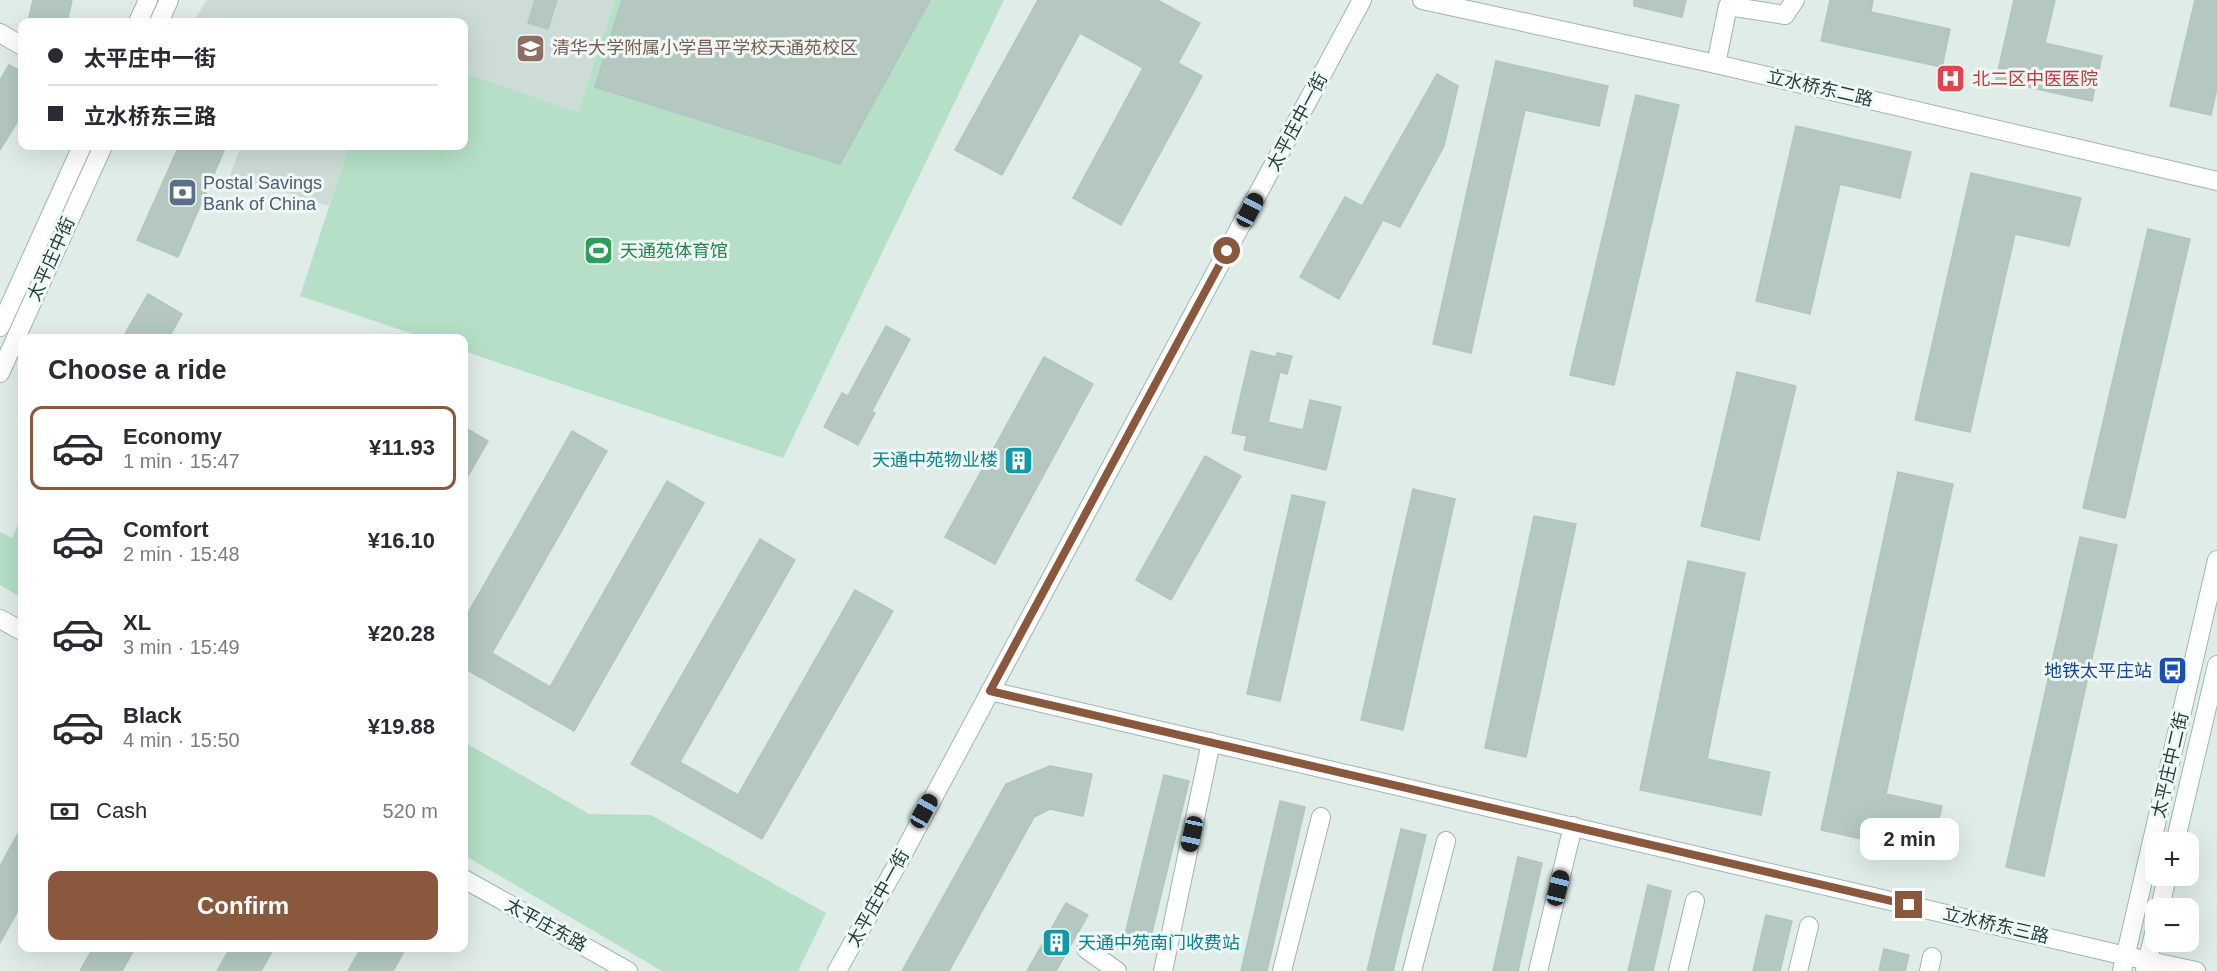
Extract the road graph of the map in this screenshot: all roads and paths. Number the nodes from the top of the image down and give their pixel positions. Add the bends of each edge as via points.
1 (148, 0) edge
2 (169, 0) edge
3 (1362, 0) edge
4 (1422, 0) edge
5 (1795, 0) edge
6 (140, 18) edge
7 (161, 18) edge
8 (0, 33) edge
9 (18, 44) edge
10 (1716, 64) junction
11 (80, 150) edge
12 (101, 150) edge
13 (2217, 181) edge
14 (0, 327) edge
15 (0, 373) edge
16 (2217, 560) edge
17 (0, 619) edge
18 (18, 629) edge
19 (2217, 665) edge
20 (990, 691) junction
21 (1211, 742) junction
22 (1321, 817) dead end
23 (1573, 826) junction
24 (2178, 832) edge
25 (1446, 841) dead end
26 (468, 881) edge
27 (1695, 901) dead end
28 (1809, 926) dead end
29 (1086, 949) dead end
30 (2124, 963) edge
31 (2146, 966) edge
32 (628, 971) edge
33 (837, 971) edge
34 (1118, 971) edge
35 (1163, 971) edge
36 (1282, 971) edge
37 (1412, 971) edge
38 (1538, 971) edge
39 (1678, 971) edge
40 (1798, 971) edge
41 (2196, 971) edge

1 - 6 street
2 - 7 street
3 - 20 street, 太平庄中一街
4 - 10 street, 立水桥东二路
5 - 10 street via 1785,15 1728,6
8 - 9 street
10 - 13 street, 立水桥东二路
11 - 14 street, 太平庄中街
12 - 15 street, 太平庄中街
16 - 30 street, 太平庄中二街
17 - 18 street
19 - 24 street, 太平庄中二街
20 - 21 street, 立水桥东三路
20 - 33 street, 太平庄中一街
21 - 23 street, 立水桥东三路
21 - 35 street
22 - 36 street
23 - 30 street, 立水桥东三路
23 - 38 street
25 - 37 street
26 - 32 street, 太平庄东路
27 - 39 street
28 - 40 street
29 - 34 street
30 - 31 street, 立水桥东三路
31 - 41 street, 立水桥东三路

